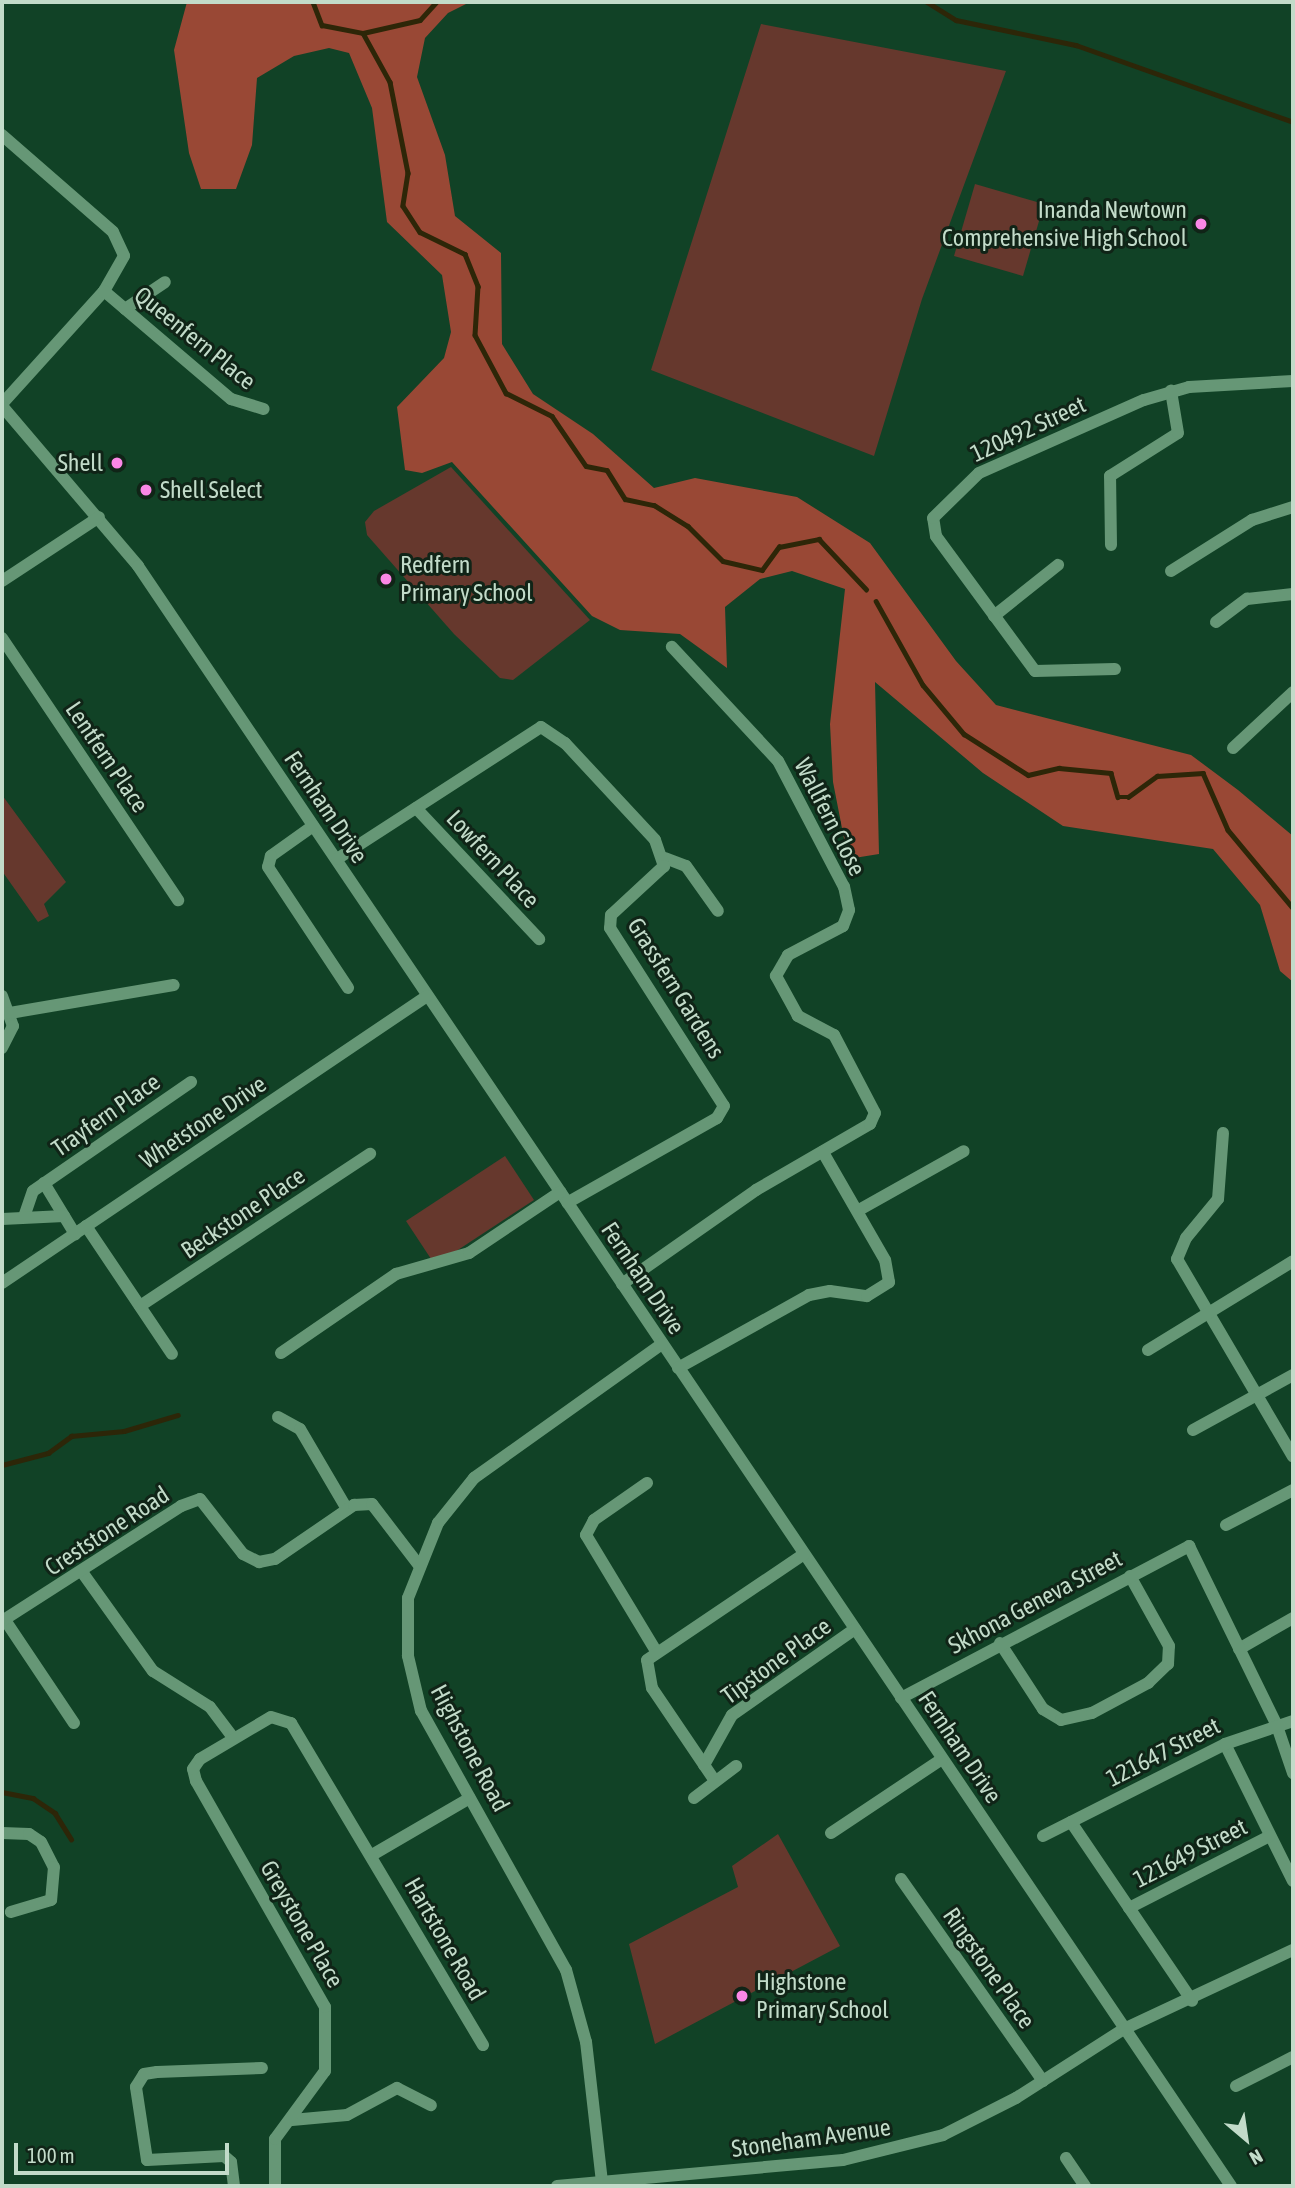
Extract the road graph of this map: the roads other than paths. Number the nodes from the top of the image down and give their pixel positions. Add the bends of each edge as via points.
1 (2, 135) edge
2 (165, 282) dead end
3 (104, 291) junction
4 (125, 309) junction
5 (1293, 381) edge
6 (1171, 391) junction
7 (2, 405) edge
8 (263, 409) dead end
9 (1293, 507) edge
10 (99, 517) junction
11 (1111, 545) dead end
12 (1058, 565) dead end
13 (1171, 571) dead end
14 (2, 581) edge
15 (1293, 594) edge
16 (994, 616) junction
17 (1216, 622) dead end
18 (2, 638) edge
19 (672, 647) dead end
20 (1115, 669) dead end
21 (1293, 692) edge
22 (1233, 748) dead end
23 (416, 808) junction
24 (313, 826) junction
25 (665, 858) junction
26 (337, 859) junction
27 (178, 900) dead end
28 (718, 911) dead end
29 (539, 939) dead end
30 (174, 985) dead end
31 (348, 988) dead end
32 (2, 996) edge
33 (427, 996) junction
34 (10, 1013) junction
35 (2, 1048) edge
36 (191, 1082) dead end
37 (1223, 1133) dead end
38 (964, 1151) dead end
39 (823, 1152) junction
40 (370, 1154) dead end
41 (44, 1183) junction
42 (560, 1192) junction
43 (567, 1203) junction
44 (859, 1210) junction
45 (25, 1214) junction
46 (64, 1216) junction
47 (2, 1219) edge
48 (81, 1230) junction
49 (1293, 1261) edge
50 (2, 1283) edge
51 (622, 1284) junction
52 (140, 1306) junction
53 (1209, 1311) junction
54 (662, 1344) junction
55 (1148, 1350) dead end
56 (281, 1353) dead end
57 (172, 1354) dead end
58 (678, 1368) junction
59 (1293, 1375) edge
60 (1258, 1394) junction
61 (278, 1416) dead end
62 (1193, 1430) dead end
63 (1293, 1457) edge
64 (647, 1483) dead end
65 (1293, 1490) edge
66 (347, 1509) junction
67 (1226, 1525) dead end
68 (804, 1554) junction
69 (418, 1564) junction
70 (82, 1572) junction
71 (1130, 1576) junction
72 (1293, 1618) edge
73 (3, 1621) edge
74 (855, 1629) junction
75 (1000, 1643) junction
76 (1240, 1649) junction
77 (656, 1651) junction
78 (901, 1698) junction
79 (1293, 1721) edge
80 (74, 1723) dead end
81 (1277, 1726) junction
82 (233, 1738) junction
83 (1225, 1744) junction
84 (942, 1759) junction
85 (704, 1765) junction
86 (736, 1766) dead end
87 (1293, 1773) edge
88 (715, 1781) junction
89 (470, 1798) junction
90 (694, 1798) dead end
91 (1071, 1822) junction
92 (2, 1833) edge
93 (831, 1833) dead end
94 (1043, 1836) dead end
95 (1270, 1836) junction
96 (372, 1855) junction
97 (901, 1880) dead end
98 (1293, 1881) edge
99 (1129, 1908) junction
100 (11, 1912) dead end
101 (1293, 1950) edge
102 (1192, 2001) junction
103 (1124, 2029) junction
104 (483, 2045) dead end
105 (1293, 2057) edge
106 (262, 2068) dead end
107 (1043, 2081) junction
108 (1236, 2086) dead end
109 (431, 2105) dead end
110 (292, 2120) junction
111 (1066, 2158) dead end
112 (669, 2181) edge
113 (602, 2182) junction
114 (234, 2186) edge
115 (275, 2186) edge
116 (557, 2186) edge
117 (1085, 2186) edge
118 (1231, 2186) edge

1 - 3 street via 119,239 121,265
2 - 4 street
3 - 4 street, Queenfern Place
3 - 7 street
4 - 8 street, Queenfern Place via 231,399
5 - 6 street, 120492 Street
6 - 11 street via 1178,433 1110,476
6 - 16 street, 120492 Street via 1001,461 979,473 937,512 932,525 936,536
7 - 10 street, Fernham Drive
9 - 13 street via 1252,520
10 - 14 street
10 - 24 street, Fernham Drive
12 - 16 street
15 - 17 street via 1247,599
16 - 20 street, 120492 Street via 1035,671
18 - 27 street, Lentfern Place
19 - 39 street, Wallfern Close via 778,761 848,899 843,926 788,955 776,976 798,1016 834,1035 875,1113 870,1124
21 - 22 street
23 - 25 street via 541,727 565,743
23 - 26 street
23 - 29 street, Lowfern Place
24 - 26 street, Fernham Drive
24 - 31 street via 271,856 268,867
25 - 28 street via 686,866
25 - 43 street, Grassfern Gardens via 659,873 611,915 610,928 719,1095 722,1111
26 - 33 street, Fernham Drive
30 - 34 street
32 - 34 street
33 - 42 street, Fernham Drive
33 - 48 street, Whetstone Drive
34 - 35 street via 11,1037
36 - 41 street, Trayfern Place
37 - 53 street via 1216,1203 1186,1238 1177,1259
38 - 44 street
39 - 44 street
39 - 51 street, Wallfern Close via 756,1190
40 - 52 street, Beckstone Place
41 - 45 street, Trayfern Place via 28,1196
41 - 46 street, Trayfern Place
42 - 43 street, Fernham Drive
42 - 56 street via 470,1252 396,1274
43 - 51 street, Fernham Drive
44 - 58 street via 890,1270 882,1290 867,1296 830,1291 809,1295
45 - 46 street
45 - 47 street
46 - 48 street, Trayfern Place
48 - 50 street, Whetstone Drive
48 - 52 street
49 - 53 street
51 - 54 street, Fernham Drive
52 - 57 street
53 - 55 street
53 - 60 street
54 - 58 street, Fernham Drive
54 - 69 street, Highstone Road via 490,1463 449,1507
58 - 68 street, Fernham Drive
59 - 60 street
60 - 62 street
60 - 63 street
61 - 66 street via 300,1429
64 - 77 street via 594,1520 586,1535
65 - 67 street
66 - 69 street via 363,1503 377,1507
66 - 70 street, Creststone Road via 275,1559 260,1562 243,1554 211,1507 193,1500
68 - 74 street, Fernham Drive
68 - 77 street
69 - 89 street, Highstone Road via 407,1624 413,1687
70 - 73 street, Creststone Road
70 - 82 street via 153,1671 210,1707
71 - 75 street, Skhona Geneva Street
71 - 75 street via 1165,1636 1168,1664 1148,1683 1092,1713 1061,1720 1043,1709
71 - 76 street, Skhona Geneva Street via 1189,1546
72 - 76 street
73 - 80 street
74 - 78 street, Fernham Drive
74 - 85 street, Tipstone Place via 732,1715
75 - 78 street, Skhona Geneva Street
76 - 81 street
77 - 85 street via 645,1667 648,1681
78 - 84 street, Fernham Drive
79 - 81 street, 121647 Street
81 - 83 street, 121647 Street
81 - 87 street
82 - 96 street, Hartstone Road via 271,1717 286,1718
82 - 110 street, Greystone Place via 200,1759 193,1773 325,2007 326,2071
83 - 91 street, 121647 Street
83 - 95 street
84 - 93 street
84 - 103 street, Fernham Drive
85 - 88 street
86 - 88 street
88 - 90 street
89 - 96 street
89 - 113 street, Highstone Road via 566,1970 586,2042
91 - 94 street, 121647 Street
91 - 99 street
92 - 100 street via 29,1834 41,1842 54,1867 51,1900
95 - 98 street
95 - 99 street, 121649 Street
96 - 104 street, Hartstone Road
97 - 107 street, Ringstone Place
99 - 102 street
101 - 102 street, Stoneham Avenue
102 - 103 street, Stoneham Avenue
103 - 107 street, Stoneham Avenue
103 - 118 street, Fernham Drive
105 - 108 street
106 - 114 street via 157,2072 138,2079 141,2147 155,2164 224,2156 232,2162
107 - 112 street, Stoneham Avenue via 982,2118 904,2147 843,2160
109 - 110 street via 397,2088 346,2115
110 - 115 street, Greystone Place via 275,2139
111 - 117 street
112 - 113 street, Stoneham Avenue
113 - 116 street, Stoneham Avenue

